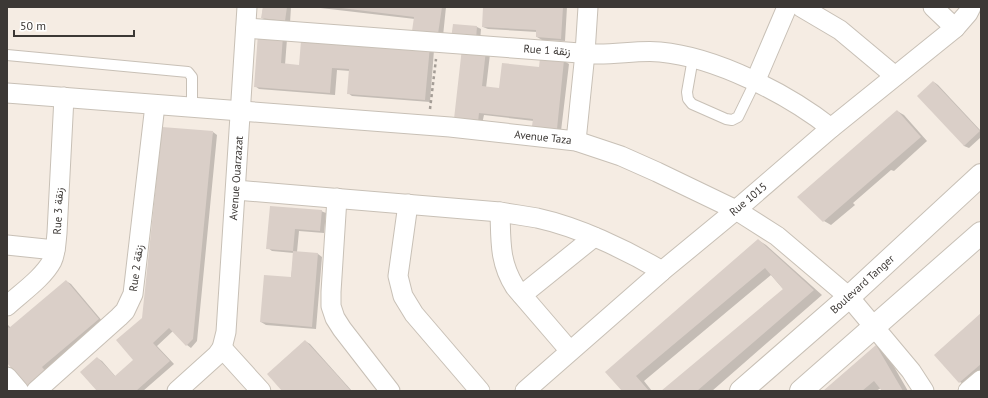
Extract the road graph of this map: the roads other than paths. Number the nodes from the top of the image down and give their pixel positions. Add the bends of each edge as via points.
1 (247, 7) edge
2 (588, 7) edge
3 (786, 7) edge
4 (801, 7) edge
5 (933, 7) edge
6 (971, 7) edge
7 (246, 28) junction
8 (955, 28) junction
9 (586, 53) junction
10 (7, 55) edge
11 (693, 58) junction
12 (896, 76) junction
13 (755, 82) junction
14 (7, 93) edge
15 (64, 97) junction
16 (155, 105) junction
17 (192, 107) junction
18 (241, 112) junction
19 (831, 128) junction
20 (576, 140) junction
21 (981, 175) edge
22 (236, 190) junction
23 (337, 198) junction
24 (408, 204) junction
25 (736, 210) junction
26 (500, 212) junction
27 (981, 234) edge
28 (594, 237) junction
29 (7, 245) edge
30 (55, 250) junction
31 (662, 271) junction
32 (522, 295) junction
33 (849, 297) junction
34 (7, 306) edge
35 (874, 328) junction
36 (222, 348) junction
37 (570, 351) junction
38 (7, 377) edge
39 (981, 380) edge
40 (19, 391) edge
41 (36, 391) edge
42 (177, 391) edge
43 (261, 391) edge
44 (390, 391) edge
45 (480, 391) edge
46 (524, 391) edge
47 (741, 391) edge
48 (801, 391) edge
49 (924, 391) edge
50 (968, 391) edge

1 - 7 street, Avenue Ouarzazat
2 - 9 street
3 - 13 street
4 - 12 street via 840,30
5 - 8 street
6 - 8 street, Rue 1015
7 - 9 street, Rue 1 زنقة
7 - 18 street, Avenue Ouarzazat
8 - 12 street, Rue 1015
9 - 11 street, Rue 1 زنقة via 604,55 658,52
9 - 20 street
10 - 17 lane via 188,72 192,77
11 - 13 street, Rue 1 زنقة
11 - 13 lane via 688,99 692,104 726,119 738,117
12 - 19 street, Rue 1015
13 - 19 street, Rue 1 زنقة via 793,101
14 - 15 street, Avenue Taza
15 - 16 street, Avenue Taza
15 - 30 street, Rue 3 زنقة
16 - 17 street, Avenue Taza
16 - 41 street, Rue 2 زنقة via 133,294 119,317
17 - 18 street, Avenue Taza
18 - 20 street, Avenue Taza
18 - 22 street, Avenue Ouarzazat
19 - 25 street, Rue 1015
20 - 25 street, Avenue Taza via 628,159
21 - 33 street, Boulevard Tanger
22 - 23 street
22 - 36 street, Avenue Ouarzazat via 226,332
23 - 24 street
23 - 44 street via 331,306 342,329
24 - 26 street
24 - 45 street via 398,276 403,296 414,314
25 - 31 street, Rue 1015
25 - 33 street, Avenue Taza via 777,236
26 - 28 street via 537,218
26 - 32 street via 502,258 510,278
27 - 35 street
28 - 31 street via 625,250
28 - 32 street
29 - 30 street
30 - 34 street, Rue 3 زنقة via 52,260 41,276
31 - 37 street, Rue 1015
32 - 37 street
33 - 35 street, Avenue Taza
33 - 47 street, Boulevard Tanger
35 - 48 street
35 - 49 street, Avenue Taza via 911,371
36 - 42 street
36 - 43 street
37 - 46 street, Rue 1015
38 - 40 street
39 - 50 street

